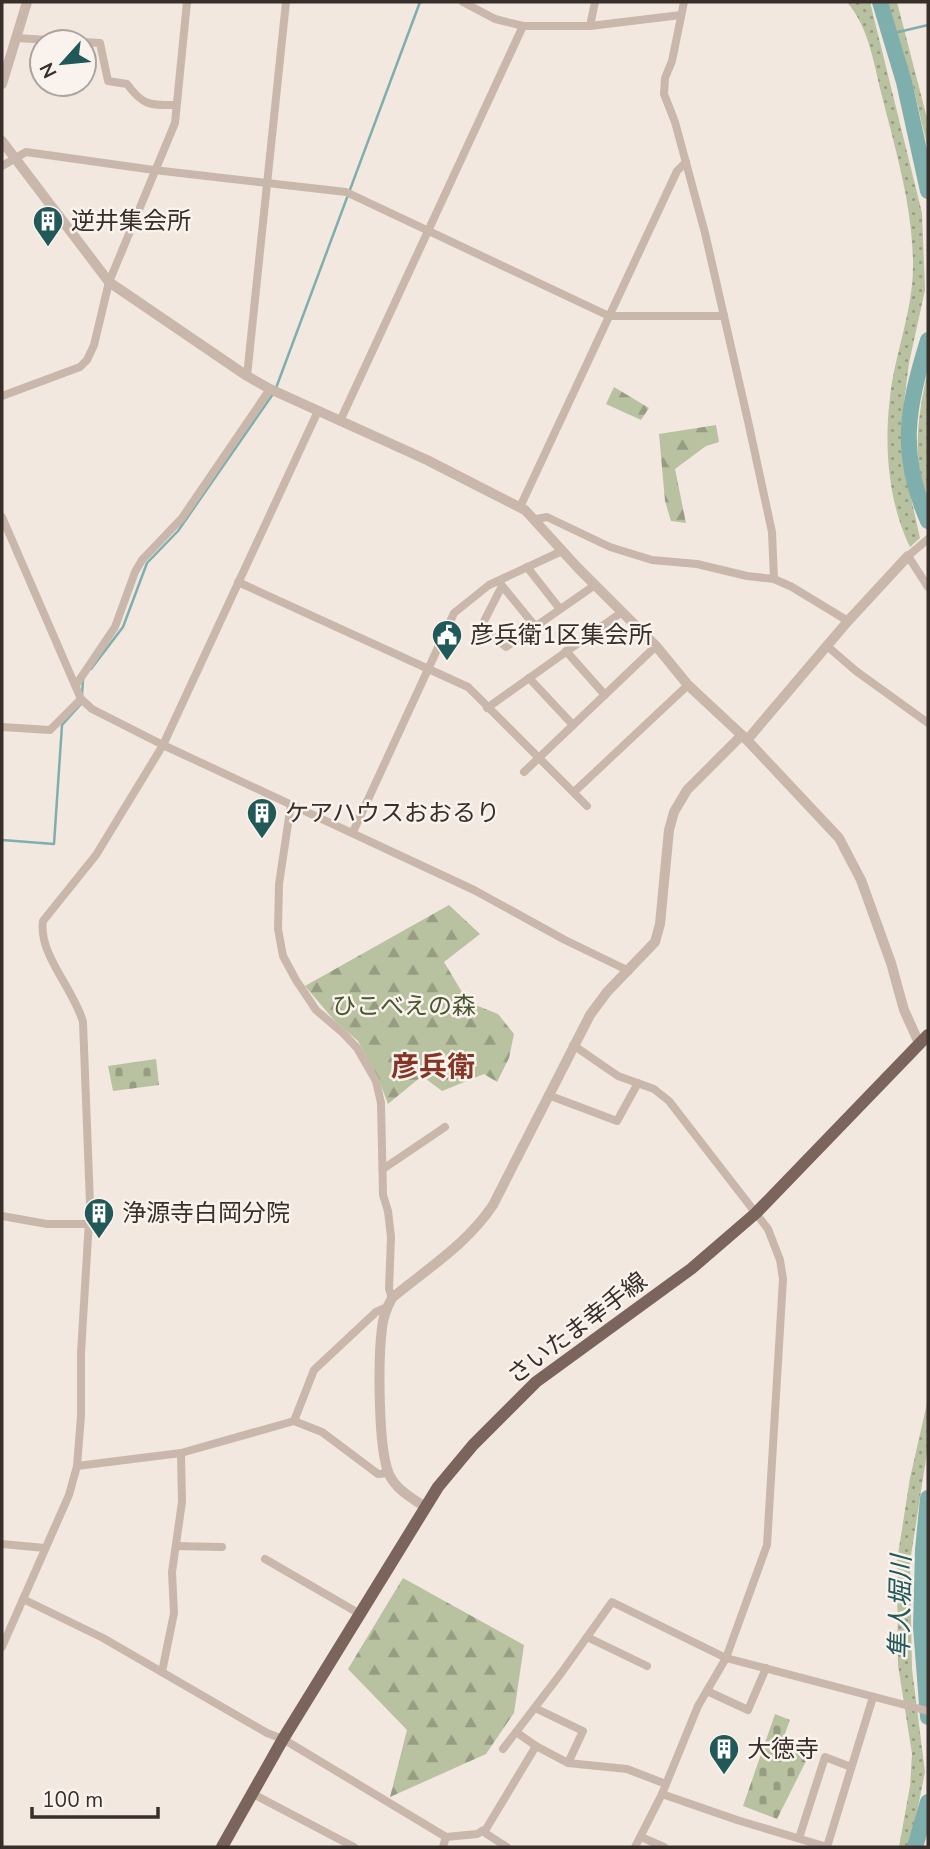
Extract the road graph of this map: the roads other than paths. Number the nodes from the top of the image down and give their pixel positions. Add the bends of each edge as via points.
1 (27, 2) edge
2 (187, 2) edge
3 (286, 2) edge
4 (463, 2) edge
5 (595, 2) edge
6 (684, 2) edge
7 (681, 15) junction
8 (523, 26) junction
9 (590, 26) junction
10 (16, 38) junction
11 (2, 84) edge
12 (176, 105) junction
13 (2, 141) edge
14 (15, 157) junction
15 (686, 162) junction
16 (2, 166) edge
17 (154, 170) junction
18 (267, 183) junction
19 (427, 231) junction
20 (109, 282) junction
21 (609, 316) junction
22 (724, 316) junction
23 (247, 376) junction
24 (270, 389) junction
25 (2, 396) edge
26 (318, 411) junction
27 (340, 421) junction
28 (520, 507) junction
29 (536, 519) junction
30 (3, 521) edge
31 (928, 539) edge
32 (562, 551) junction
33 (908, 556) junction
34 (527, 567) junction
35 (774, 579) junction
36 (238, 582) junction
37 (500, 583) junction
38 (595, 585) junction
39 (928, 587) edge
40 (560, 609) junction
41 (622, 612) junction
42 (848, 621) junction
43 (535, 626) junction
44 (656, 646) junction
45 (827, 646) junction
46 (566, 651) junction
47 (427, 668) junction
48 (529, 678) junction
49 (76, 685) junction
50 (688, 685) junction
51 (605, 695) junction
52 (81, 699) junction
53 (487, 708) junction
54 (928, 723) edge
55 (573, 725) junction
56 (2, 727) edge
57 (745, 738) junction
58 (163, 745) junction
59 (539, 758) junction
60 (524, 772) dead end
61 (574, 792) junction
62 (291, 804) junction
63 (587, 806) dead end
64 (353, 832) junction
65 (629, 971) junction
66 (923, 1039) edge
67 (573, 1045) junction
68 (638, 1083) junction
69 (548, 1095) junction
70 (445, 1126) dead end
71 (383, 1169) junction
72 (756, 1213) junction
73 (2, 1216) edge
74 (89, 1224) junction
75 (390, 1302) junction
76 (294, 1421) junction
77 (181, 1452) junction
78 (77, 1466) junction
79 (389, 1473) junction
80 (425, 1507) junction
81 (2, 1544) edge
82 (176, 1546) junction
83 (45, 1548) junction
84 (222, 1548) dead end
85 (265, 1559) dead end
86 (23, 1600) junction
87 (360, 1614) junction
88 (587, 1637) junction
89 (2, 1647) edge
90 (726, 1658) junction
91 (647, 1666) dead end
92 (766, 1668) junction
93 (162, 1672) junction
94 (707, 1692) junction
95 (873, 1697) junction
96 (535, 1707) junction
97 (928, 1711) edge
98 (516, 1732) junction
99 (283, 1739) junction
100 (536, 1746) junction
101 (503, 1749) dead end
102 (568, 1763) junction
103 (851, 1767) junction
104 (666, 1784) junction
105 (253, 1794) junction
106 (662, 1794) junction
107 (482, 1831) junction
108 (446, 1837) junction
109 (641, 1837) junction
110 (799, 1838) junction
111 (222, 1847) edge
112 (354, 1847) edge
113 (443, 1847) edge
114 (507, 1847) edge
115 (635, 1847) edge
116 (664, 1847) edge
117 (827, 1847) edge

1 - 10 street
2 - 12 street
3 - 18 street
4 - 8 street via 495,19
5 - 9 street
6 - 7 street
7 - 9 street
7 - 15 street via 664,94
8 - 9 street
8 - 19 street
10 - 11 street
10 - 12 street via 100,43 108,81 127,84 144,103
12 - 17 street via 174,123
13 - 14 street
14 - 16 street
14 - 17 street via 26,152
14 - 20 street
15 - 21 street via 677,171
15 - 22 street
17 - 18 street
17 - 20 street
18 - 19 street via 346,192
18 - 23 street
19 - 21 street
19 - 27 street
20 - 23 street
20 - 25 street via 87,360 80,367
21 - 22 street
21 - 28 street
22 - 35 street via 772,532
23 - 24 street
24 - 26 street
24 - 49 street via 182,518 142,560 115,627
26 - 27 street
26 - 36 street
27 - 28 street
28 - 29 street
29 - 32 street
29 - 35 street via 547,517 610,547 652,560
30 - 49 street
31 - 33 street
32 - 34 street
32 - 38 street
33 - 39 street
33 - 42 street
34 - 37 street
34 - 40 street
35 - 42 street
36 - 47 street
36 - 58 street
37 - 43 street
37 - 43 street via 481,627 506,647
37 - 47 street via 489,585 454,613
38 - 40 street
38 - 41 street
40 - 43 street
41 - 44 street
41 - 46 street
42 - 45 street
44 - 50 street
44 - 51 street
45 - 54 street
45 - 57 street
46 - 48 street
46 - 51 street
47 - 53 street via 468,687
47 - 64 street
48 - 53 street
48 - 55 street
49 - 52 street
50 - 57 street
50 - 61 street
51 - 55 street
52 - 56 street via 50,730
52 - 58 street
53 - 59 street
55 - 59 street
57 - 65 street via 687,790 674,812 655,942
57 - 66 street via 844,847 861,880 904,1010
58 - 62 street
58 - 74 street via 96,855 43,921 41,932 83,1022
59 - 60 street
59 - 61 street
61 - 63 street
62 - 64 street
62 - 71 street via 279,884 283,956 316,1010 343,1032 376,1081
64 - 65 street
65 - 67 street via 607,992
66 - 72 main road, さいたま幸手線
67 - 68 street via 618,1076
67 - 69 street
68 - 69 street via 617,1121
68 - 72 street via 669,1101
69 - 75 street via 481,1224
70 - 71 street
71 - 75 street via 391,1237
72 - 80 main road, さいたま幸手線 via 691,1269 536,1382 454,1467
72 - 90 street via 775,1244 783,1279 770,1508 766,1545
73 - 74 street via 47,1224
74 - 78 street
75 - 76 street via 314,1370
75 - 79 street via 381,1344 382,1450
76 - 77 street
76 - 79 street via 322,1432 378,1474
77 - 78 street
77 - 82 street via 182,1502
78 - 83 street
79 - 80 street via 400,1489
80 - 87 main road, さいたま幸手線
81 - 83 street
82 - 84 street
82 - 93 street via 174,1612
83 - 86 street
85 - 87 street
86 - 89 street
86 - 93 street
87 - 99 main road, さいたま幸手線
88 - 90 street via 611,1602
88 - 91 street
88 - 96 street
90 - 92 street
90 - 94 street
92 - 94 street via 748,1710
92 - 95 street
93 - 99 street
94 - 104 street
95 - 97 street
95 - 103 street
96 - 98 street
96 - 102 street via 583,1731
98 - 100 street
98 - 101 street
99 - 105 main road, さいたま幸手線
99 - 108 street
100 - 102 street
100 - 107 street
102 - 104 street via 627,1769
103 - 110 street via 825,1757
103 - 117 street
104 - 106 street
105 - 111 main road, さいたま幸手線
105 - 112 street
106 - 109 street
106 - 110 street
107 - 108 street
107 - 114 street
108 - 113 street
109 - 115 street
109 - 116 street
110 - 117 street

